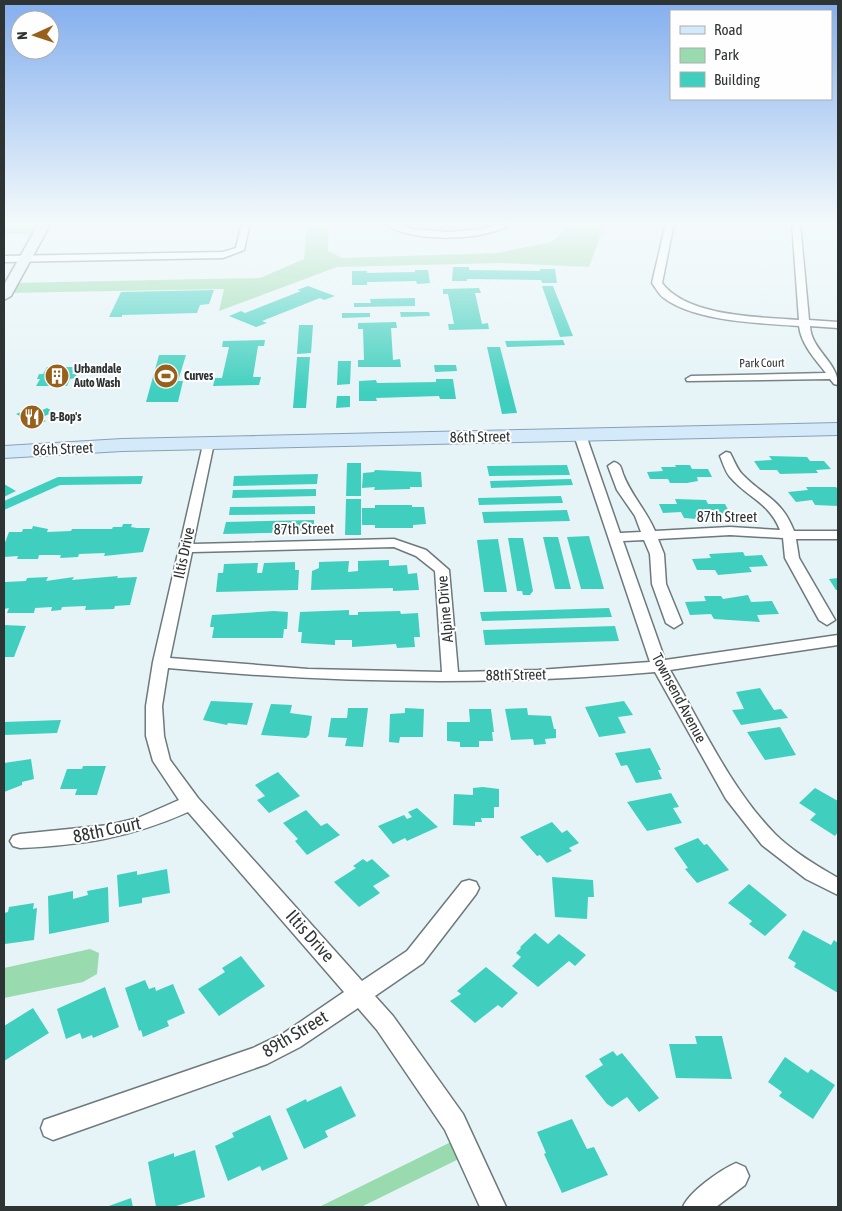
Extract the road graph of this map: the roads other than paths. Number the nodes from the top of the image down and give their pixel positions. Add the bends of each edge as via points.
1 (12, 280) edge
2 (657, 280) edge
3 (802, 280) edge
4 (4, 296) edge
5 (804, 322) junction
6 (838, 325) edge
7 (691, 379) dead end
8 (836, 379) edge
9 (838, 429) edge
10 (580, 435) junction
11 (208, 443) junction
12 (4, 444) edge
13 (122, 445) junction
14 (4, 452) edge
15 (726, 456) dead end
16 (614, 466) dead end
17 (838, 534) edge
18 (650, 535) junction
19 (789, 535) junction
20 (615, 537) junction
21 (185, 548) junction
22 (421, 553) joint
23 (827, 620) dead end
24 (674, 623) dead end
25 (838, 640) edge
26 (160, 662) junction
27 (659, 665) junction
28 (450, 676) junction
29 (191, 803) junction
30 (20, 841) dead end
31 (838, 887) edge
32 (469, 888) dead end
33 (360, 993) junction
34 (52, 1128) dead end
35 (736, 1176) dead end
36 (493, 1207) edge
37 (696, 1207) edge

1 - 4 main road
2 - 5 street via 659,291 665,297 689,308 712,314
3 - 5 street
5 - 6 street
5 - 8 street via 811,346
7 - 8 street, Park Court
9 - 10 main road, 86th Street
10 - 11 main road, 86th Street
10 - 20 street, Townsend Avenue
11 - 13 main road, 86th Street
11 - 21 street, Iltis Drive
12 - 13 main road, 86th Street
13 - 14 main road, 86th Street
15 - 19 street via 735,474 781,515
16 - 18 street via 623,490 642,516
17 - 19 street, 87th Street
18 - 19 street, 87th Street via 730,531
18 - 20 street, 87th Street
18 - 24 street via 657,554 659,584
19 - 23 street via 792,558
20 - 27 street, Townsend Avenue
21 - 22 street, 87th Street via 394,543
21 - 26 street, Iltis Drive
22 - 28 street, Alpine Drive via 442,570
25 - 27 street, 88th Street via 771,653
26 - 28 street, 88th Street via 357,676
26 - 29 street, Iltis Drive via 154,706 156,736 162,760
27 - 28 street, 88th Street via 586,673
27 - 31 street, Townsend Avenue via 732,794 769,840 813,873
29 - 30 street, 88th Court via 115,831
29 - 33 street, Iltis Drive
32 - 33 street, 89th Street via 415,957
33 - 34 street, 89th Street via 292,1040 259,1057
33 - 36 street, Iltis Drive via 385,1023 454,1122
35 - 37 street

